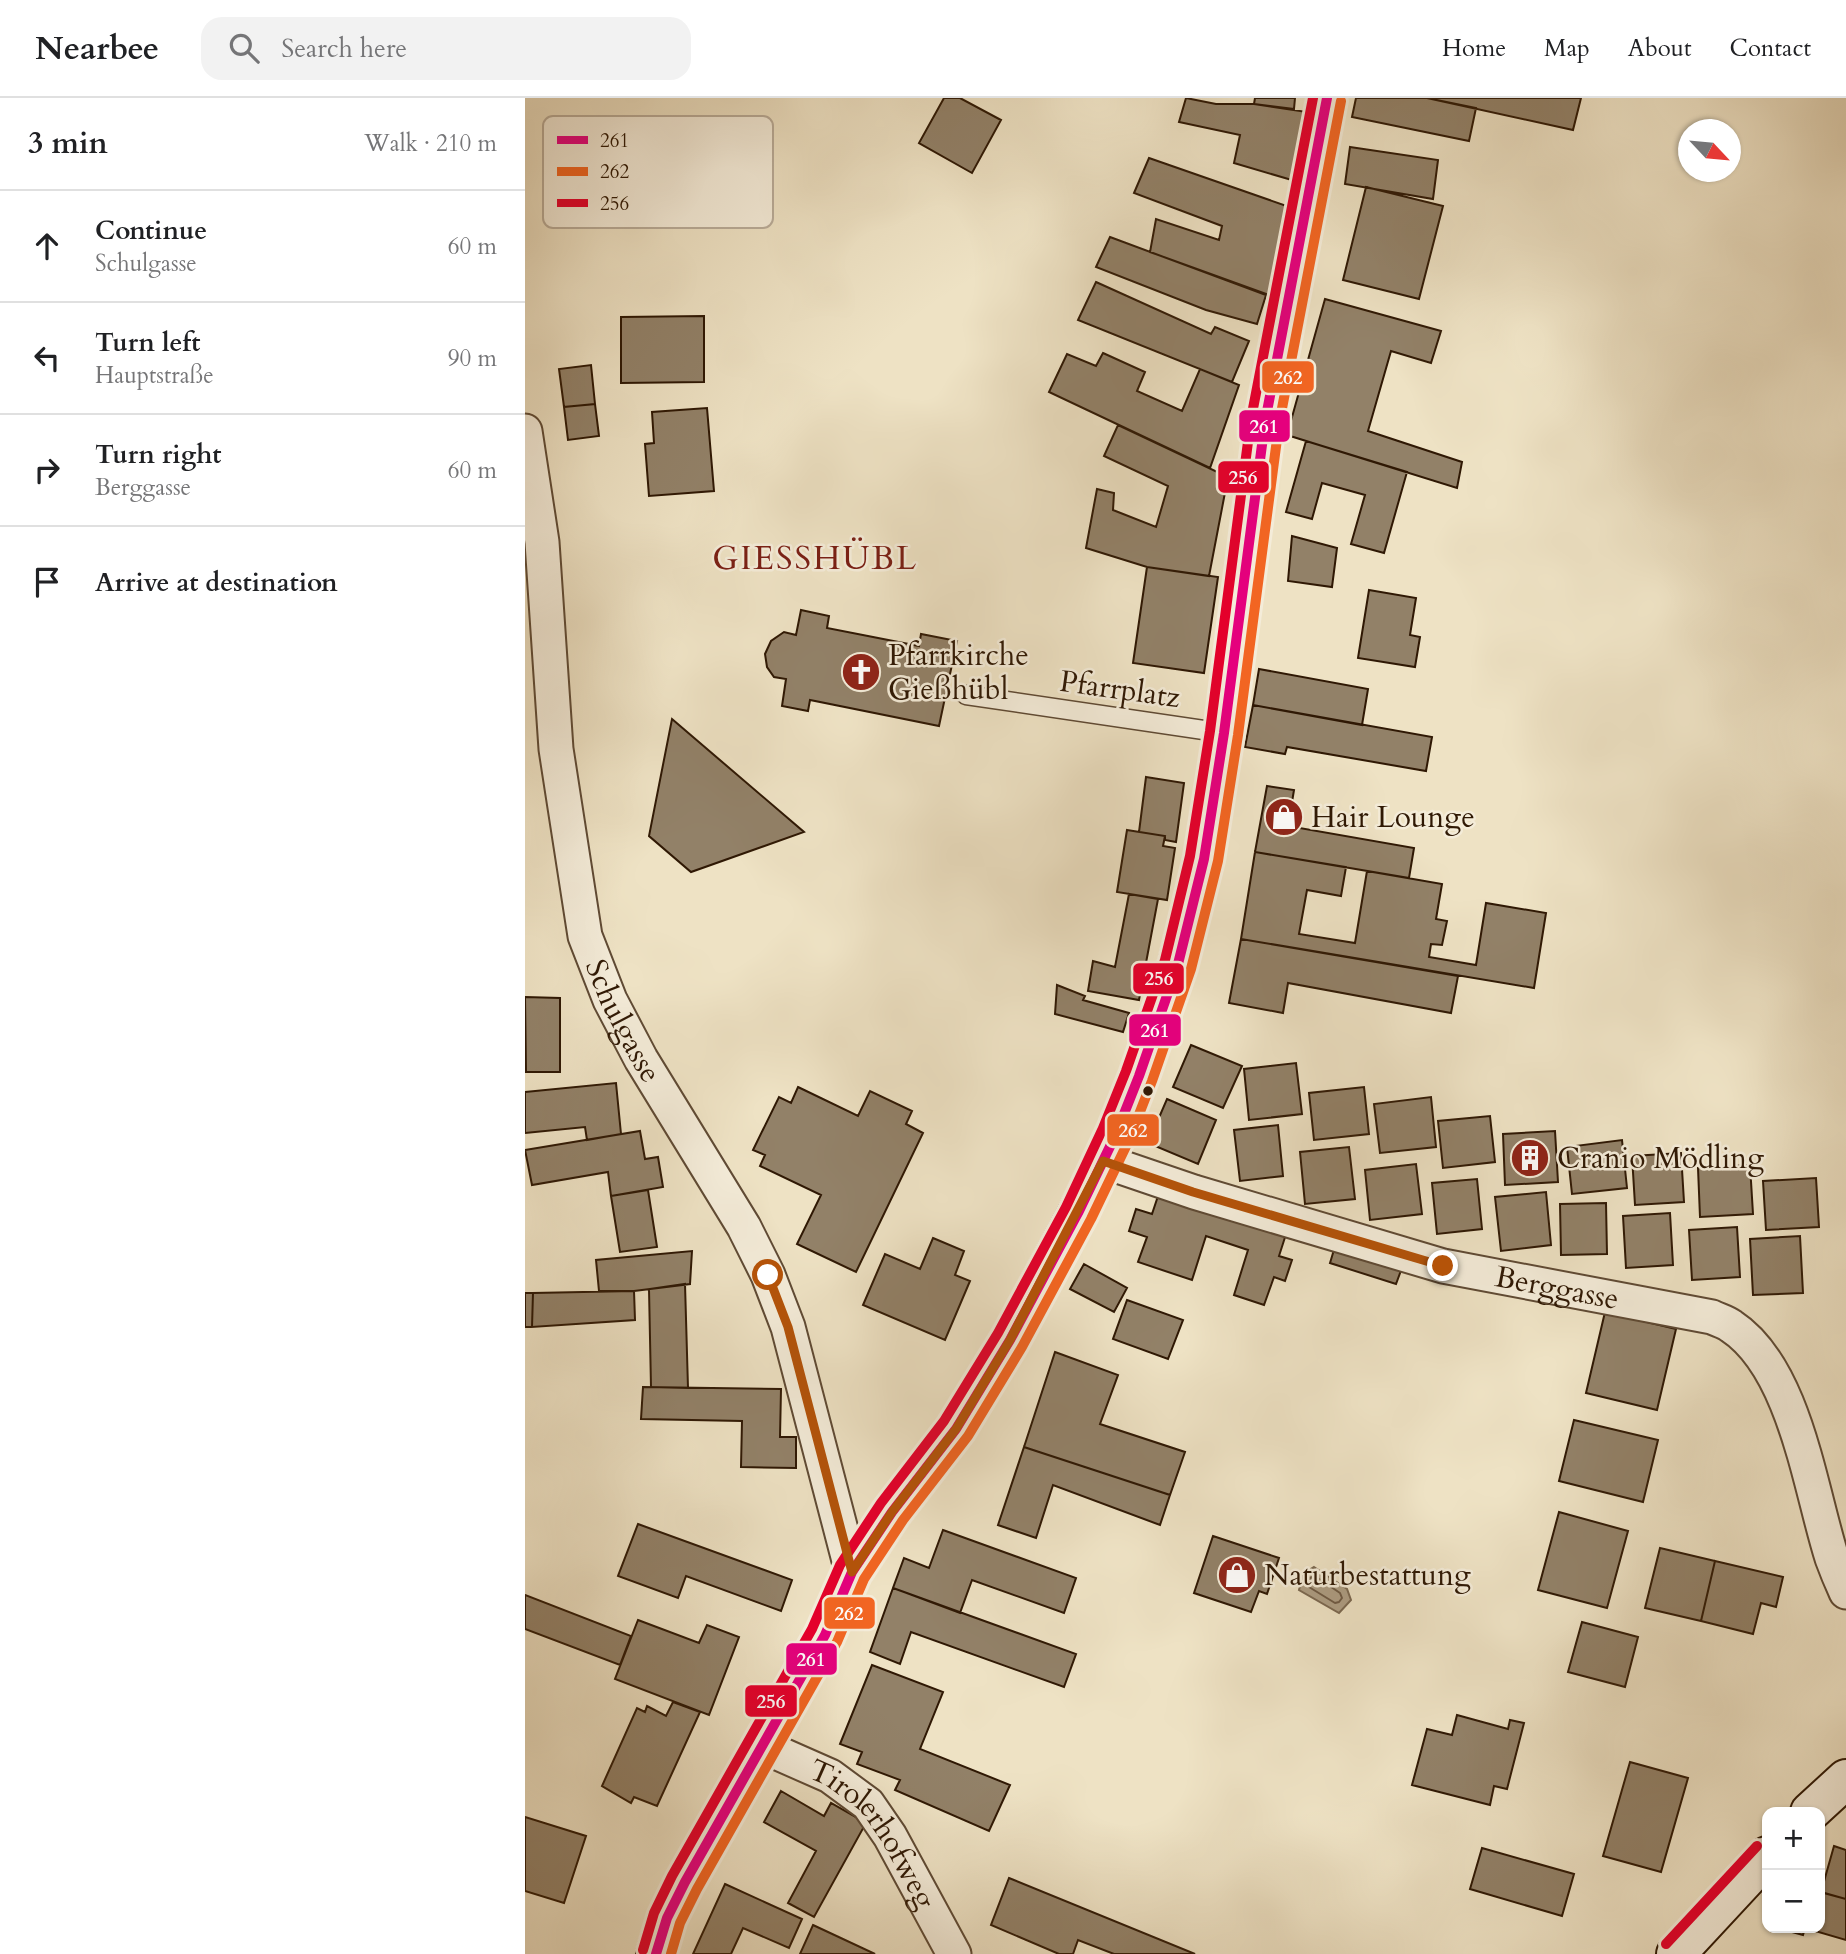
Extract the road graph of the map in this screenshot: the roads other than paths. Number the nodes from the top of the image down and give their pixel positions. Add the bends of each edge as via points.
1 (1328, 98) edge
2 (525, 431) edge
3 (966, 695) dead end
4 (1224, 733) junction
5 (1103, 1161) junction
6 (1839, 1555) edge
7 (852, 1572) junction
8 (1846, 1592) edge
9 (762, 1746) junction
10 (1846, 1779) edge
11 (1815, 1807) edge
12 (1762, 1861) edge
13 (656, 1954) edge
14 (954, 1954) edge
15 (1676, 1954) edge

1 - 4 street via 1265,422
2 - 7 street, Schulgasse via 542,542 556,749 585,936 610,1000 641,1059 744,1227 768,1275 788,1327
3 - 4 lane, Pfarrplatz
4 - 5 street via 1204,859 1178,964
5 - 6 street, Berggasse via 1443,1266 1712,1317 1731,1325 1768,1367 1794,1420
5 - 7 street via 1010,1340 956,1429
6 - 8 street, Berggasse
7 - 9 street via 825,1635
9 - 13 street via 685,1882
9 - 14 street, Tirolerhofweg via 830,1776 868,1804
10 - 11 street
12 - 15 street

